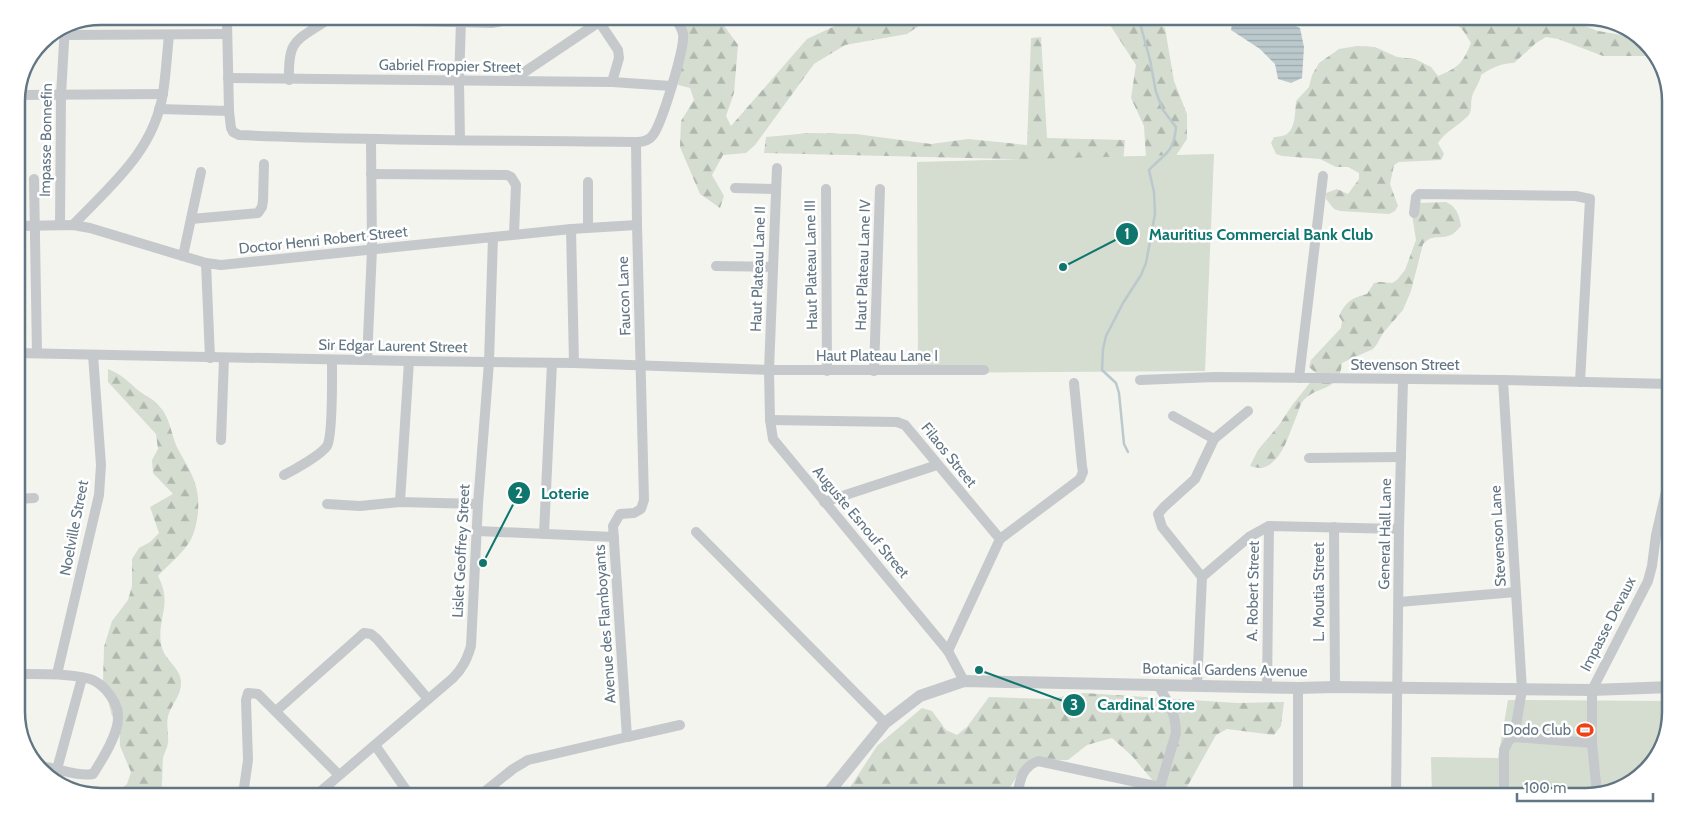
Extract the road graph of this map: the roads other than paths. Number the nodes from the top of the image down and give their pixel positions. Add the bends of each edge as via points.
1 (228, 25) edge
2 (319, 25) edge
3 (460, 25) edge
4 (594, 25) edge
5 (602, 25) edge
6 (679, 25) edge
7 (74, 30) edge
8 (227, 34) junction
9 (65, 35) edge
10 (169, 35) junction
11 (228, 78) junction
12 (289, 80) junction
13 (459, 82) junction
14 (510, 82) junction
15 (612, 82) junction
16 (671, 86) junction
17 (163, 94) junction
18 (25, 95) edge
19 (62, 95) junction
20 (159, 109) junction
21 (229, 111) junction
22 (371, 140) junction
23 (460, 140) junction
24 (636, 142) junction
25 (264, 164) dead end
26 (777, 168) dead end
27 (201, 172) dead end
28 (371, 174) junction
29 (1323, 176) dead end
30 (34, 179) dead end
31 (588, 182) dead end
32 (735, 188) dead end
33 (776, 189) junction
34 (826, 189) dead end
35 (880, 190) dead end
36 (1414, 213) dead end
37 (191, 219) junction
38 (34, 225) junction
39 (60, 225) junction
40 (73, 225) junction
41 (637, 225) junction
42 (25, 226) edge
43 (588, 227) junction
44 (570, 228) junction
45 (514, 234) junction
46 (493, 237) junction
47 (372, 250) junction
48 (183, 256) junction
49 (206, 263) junction
50 (716, 266) dead end
51 (773, 267) junction
52 (25, 353) edge
53 (37, 353) junction
54 (93, 355) junction
55 (210, 358) junction
56 (224, 358) junction
57 (332, 360) junction
58 (367, 360) junction
59 (410, 362) junction
60 (489, 362) junction
61 (552, 363) junction
62 (574, 363) junction
63 (641, 366) junction
64 (769, 370) junction
65 (984, 370) dead end
66 (828, 371) junction
67 (874, 371) junction
68 (1299, 378) junction
69 (1140, 380) dead end
70 (1403, 380) junction
71 (1503, 380) junction
72 (1074, 382) dead end
73 (1580, 382) junction
74 (1662, 384) edge
75 (1248, 410) dead end
76 (1174, 416) dead end
77 (770, 420) junction
78 (1214, 439) junction
79 (221, 440) dead end
80 (1401, 457) junction
81 (1309, 458) dead end
82 (937, 465) junction
83 (284, 475) dead end
84 (25, 498) edge
85 (34, 498) dead end
86 (400, 502) junction
87 (824, 502) junction
88 (327, 504) dead end
89 (478, 504) junction
90 (1662, 508) edge
91 (1269, 526) junction
92 (1334, 527) junction
93 (1399, 530) junction
94 (478, 531) junction
95 (696, 532) dead end
96 (544, 534) junction
97 (614, 537) junction
98 (1000, 539) junction
99 (1202, 576) junction
100 (1516, 592) junction
101 (1398, 602) junction
102 (948, 651) junction
103 (25, 674) edge
104 (57, 674) junction
105 (82, 678) junction
106 (964, 681) junction
107 (1158, 685) junction
108 (1197, 686) junction
109 (1334, 687) junction
110 (1662, 687) edge
111 (1267, 688) junction
112 (1298, 688) junction
113 (1398, 688) junction
114 (1522, 690) junction
115 (1592, 690) junction
116 (428, 699) junction
117 (276, 711) junction
118 (885, 723) junction
119 (680, 725) dead end
120 (1514, 736) junction
121 (628, 737) junction
122 (1592, 743) junction
123 (375, 745) junction
124 (50, 768) edge
125 (57, 769) junction
126 (339, 775) junction
127 (1595, 787) edge
128 (244, 788) edge
129 (324, 788) edge
130 (405, 788) edge
131 (489, 788) edge
132 (832, 788) edge
133 (1019, 788) edge
134 (1142, 788) edge
135 (1159, 788) edge
136 (1298, 788) edge
137 (1396, 788) edge
138 (1504, 788) edge

1 - 8 street
2 - 12 street via 291,48
3 - 13 street
4 - 14 street
5 - 15 street via 618,50
6 - 16 street via 683,44
7 - 10 street
8 - 10 street
8 - 11 street
9 - 19 street, Impasse Bonnefin
10 - 17 street
11 - 12 street, Gabriel Froppier Street
11 - 21 street
12 - 13 street, Gabriel Froppier Street
13 - 14 street, Gabriel Froppier Street
13 - 23 street
14 - 15 street, Gabriel Froppier Street
15 - 16 street, Gabriel Froppier Street
16 - 24 street via 653,135 644,142
17 - 19 street
17 - 20 street
18 - 19 street
19 - 39 street, Impasse Bonnefin
20 - 21 street
20 - 40 street via 154,127 132,162
21 - 22 street via 231,128 239,135
22 - 23 street
22 - 28 street
23 - 24 street
24 - 41 street
25 - 37 street via 264,201 258,213
26 - 33 street, Haut Plateau Lane II
27 - 37 street
28 - 45 street via 507,175 516,185
28 - 47 street
29 - 68 street
30 - 38 street
31 - 43 street
32 - 33 street
33 - 51 street, Haut Plateau Lane II
34 - 66 street, Haut Plateau Lane III
35 - 67 street, Haut Plateau Lane IV
36 - 73 street via 1419,194 1576,196 1590,199
37 - 48 street
38 - 39 street, Doctor Henri Robert Street
38 - 42 street, Doctor Henri Robert Street
38 - 53 street
39 - 40 street, Doctor Henri Robert Street
40 - 48 street, Doctor Henri Robert Street
41 - 43 street, Doctor Henri Robert Street
41 - 63 street, Faucon Lane
43 - 44 street, Doctor Henri Robert Street
44 - 45 street, Doctor Henri Robert Street
44 - 62 street
45 - 46 street, Doctor Henri Robert Street
46 - 47 street, Doctor Henri Robert Street
46 - 60 street, Lislet Geoffrey Street
47 - 49 street, Doctor Henri Robert Street via 238,264
47 - 58 street
48 - 49 street, Doctor Henri Robert Street
49 - 55 street
50 - 51 street
51 - 64 street, Haut Plateau Lane II
52 - 53 street, Sir Edgar Laurent Street
53 - 54 street, Sir Edgar Laurent Street
54 - 55 street, Sir Edgar Laurent Street
54 - 104 street, Noelville Street via 99,495
55 - 56 street, Sir Edgar Laurent Street
56 - 57 street, Sir Edgar Laurent Street
56 - 79 street
57 - 58 street, Sir Edgar Laurent Street
57 - 83 street via 327,446
58 - 59 street, Sir Edgar Laurent Street
59 - 60 street, Sir Edgar Laurent Street
59 - 86 street
60 - 61 street, Sir Edgar Laurent Street
60 - 89 street, Lislet Geoffrey Street
61 - 62 street, Sir Edgar Laurent Street
61 - 96 street
62 - 63 street, Sir Edgar Laurent Street
63 - 64 street, Sir Edgar Laurent Street
63 - 97 street, Avenue des Flamboyants via 644,500 641,510 620,514 613,526
64 - 66 street, Haut Plateau Lane I
64 - 77 street, Auguste Esnouf Street
65 - 67 street, Haut Plateau Lane I
66 - 67 street, Haut Plateau Lane I
68 - 69 street, Stevenson Street
68 - 70 street, Stevenson Street
70 - 71 street, Stevenson Street
70 - 80 street, General Hall Lane
71 - 73 street, Stevenson Street
71 - 100 street, Stevenson Lane
72 - 98 street via 1083,472 1080,478
73 - 74 street, Stevenson Street
75 - 78 street
76 - 78 street
77 - 82 street, Filaos Street via 897,422 912,432
77 - 87 street, Auguste Esnouf Street via 773,438
78 - 99 street via 1195,479 1158,514 1162,527
80 - 81 street
80 - 93 street, General Hall Lane
82 - 87 street
82 - 98 street, Filaos Street
84 - 85 street
86 - 88 street via 360,506
86 - 89 street
87 - 102 street, Auguste Esnouf Street
89 - 94 street, Lislet Geoffrey Street
90 - 115 street, Impasse Devaux via 1648,581
91 - 92 street
91 - 99 street via 1249,537
91 - 111 street, A. Robert Street
92 - 93 street
92 - 109 street, L. Moutia Street
93 - 101 street, General Hall Lane
94 - 96 street
94 - 116 street, Lislet Geoffrey Street via 471,646 467,660
95 - 118 street
96 - 97 street
97 - 121 street, Avenue des Flamboyants
98 - 102 street
99 - 108 street
100 - 101 street
100 - 114 street, Stevenson Lane
101 - 113 street, General Hall Lane
102 - 106 street, Auguste Esnouf Street
103 - 104 street
104 - 105 street
105 - 125 street
105 - 125 street via 100,684 110,695 118,710 115,732 92,774 83,776
106 - 107 street, Botanical Gardens Avenue
106 - 118 street, Botanical Gardens Avenue via 920,696
107 - 108 street, Botanical Gardens Avenue
107 - 135 street via 1176,722 1176,733
108 - 111 street, Botanical Gardens Avenue
109 - 112 street, Botanical Gardens Avenue
109 - 113 street, Botanical Gardens Avenue
110 - 115 street, Botanical Gardens Avenue
111 - 112 street, Botanical Gardens Avenue
112 - 136 street
113 - 114 street, Botanical Gardens Avenue
113 - 137 street, General Hall Lane
114 - 115 street, Botanical Gardens Avenue
114 - 120 street
115 - 122 street, Impasse Devaux
116 - 117 street via 377,639 364,633
116 - 123 street, Lislet Geoffrey Street
117 - 126 street
117 - 128 street via 258,694 248,693 248,760
118 - 132 street, Botanical Gardens Avenue
119 - 121 street
120 - 122 street
120 - 138 street via 1504,750
121 - 131 street via 528,760
122 - 127 street, Impasse Devaux
123 - 126 street, Lislet Geoffrey Street
123 - 130 street
124 - 125 street
126 - 129 street, Lislet Geoffrey Street
133 - 134 street via 1024,770 1038,762

